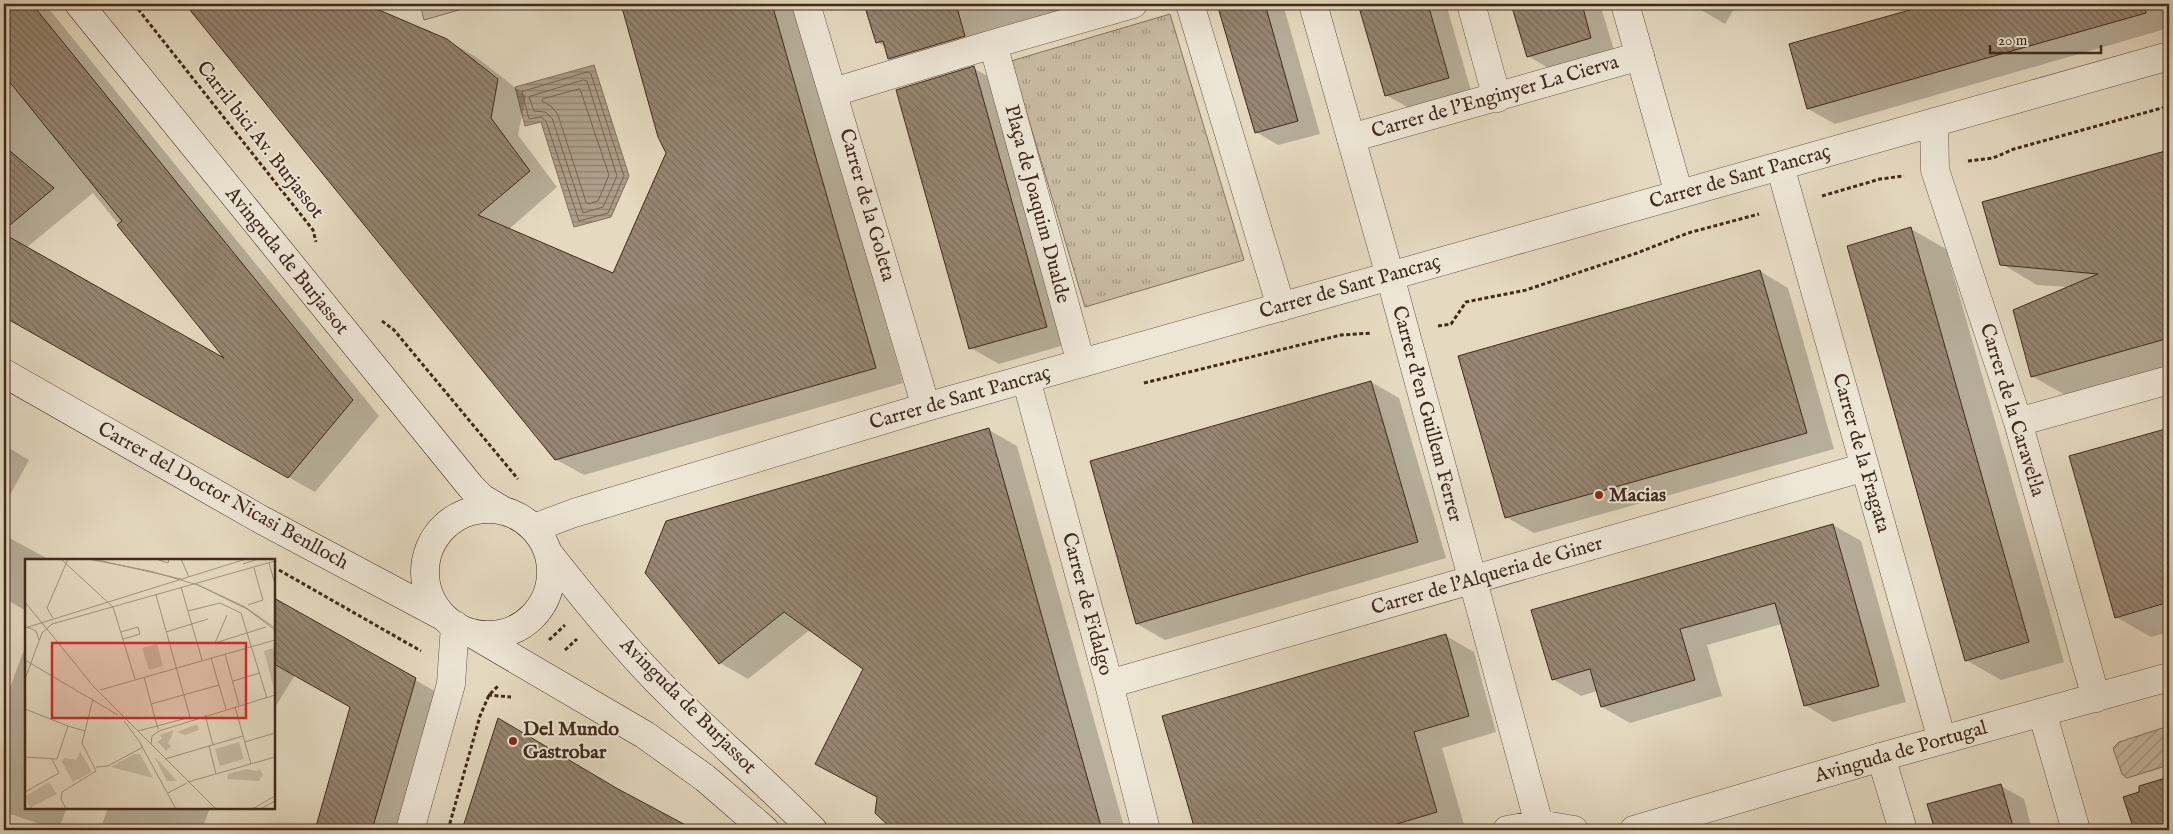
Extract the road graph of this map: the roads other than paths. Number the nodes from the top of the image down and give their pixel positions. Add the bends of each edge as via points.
1 (79, 4) edge
2 (806, 4) edge
3 (1133, 4) edge
4 (1190, 4) edge
5 (1313, 4) edge
6 (1471, 4) edge
7 (1625, 4) edge
8 (1101, 8) edge
9 (993, 44) junction
10 (1640, 56) junction
11 (2169, 56) edge
12 (834, 92) junction
13 (1497, 98) junction
14 (1934, 122) junction
15 (1351, 138) junction
16 (1780, 166) junction
17 (1679, 194) junction
18 (1390, 276) junction
19 (1281, 307) junction
20 (1082, 363) junction
21 (4, 374) edge
22 (1026, 379) junction
23 (2169, 380) edge
24 (926, 407) junction
25 (2018, 422) junction
26 (1865, 467) junction
27 (502, 510) junction
28 (545, 523) junction
29 (549, 554) junction
30 (1472, 581) junction
31 (456, 624) junction
32 (2169, 677) edge
33 (1109, 684) junction
34 (2096, 698) junction
35 (2042, 712) junction
36 (1942, 740) junction
37 (1881, 757) junction
38 (1710, 820) edge
39 (1539, 824) junction
40 (410, 830) edge
41 (765, 830) edge
42 (813, 830) edge
43 (1146, 830) edge
44 (1507, 830) edge
45 (1574, 830) edge
46 (1634, 830) edge
47 (1903, 830) edge
48 (2076, 830) edge

1 - 27 street, Avinguda de Burjassot via 470,487
2 - 12 street, Carrer de la Goleta
3 - 8 street
4 - 19 street
5 - 15 street, Carrer d'en Guillem Ferrer
6 - 13 street
7 - 10 street
8 - 9 street
9 - 12 street
9 - 20 street, Plaça de Joaquim Dualde
10 - 13 street, Carrer de l'Enginyer La Cierva
10 - 17 street
11 - 14 street, Carrer de Sant Pancraç
12 - 24 street, Carrer de la Goleta
13 - 15 street, Carrer de l'Enginyer La Cierva
14 - 16 street, Carrer de Sant Pancraç
14 - 25 street, Carrer de la Caravel·la via 1935,170
15 - 18 street, Carrer d'en Guillem Ferrer
16 - 17 street, Carrer de Sant Pancraç
16 - 26 street, Carrer de la Fragata
17 - 18 street, Carrer de Sant Pancraç
18 - 19 street, Carrer de Sant Pancraç
18 - 30 street, Carrer d'en Guillem Ferrer
19 - 20 street, Carrer de Sant Pancraç
20 - 22 street, Carrer de Sant Pancraç
21 - 31 street, Carrer del Doctor Nicasi Benlloch via 260,519
22 - 24 street, Carrer de Sant Pancraç
22 - 33 street, Carrer de Fidalgo
23 - 25 street
24 - 28 street, Carrer de Sant Pancraç
25 - 34 street, Carrer de la Caravel·la
26 - 30 street, Carrer de l'Alqueria de Giner
26 - 36 street, Carrer de la Fragata
27 - 28 street via 526,521
27 - 31 street via 464,513 446,525 433,541 426,562 426,583 432,600
28 - 29 street via 543,540
29 - 31 street via 548,594 532,617 519,627 506,632 480,634
29 - 42 street, Avinguda de Burjassot via 672,696
30 - 33 street, Carrer de l'Alqueria de Giner
30 - 39 street, Carrer d'en Guillem Ferrer
31 - 40 street via 451,684
31 - 41 street, Avinguda de Burjassot via 645,735 705,778
32 - 34 street, Avinguda de Portugal
33 - 43 street, Carrer de Fidalgo
34 - 35 street, Avinguda de Portugal
35 - 36 street, Avinguda de Portugal
35 - 48 street
36 - 37 street, Avinguda de Portugal
37 - 38 street, Avinguda de Portugal
37 - 47 street
38 - 46 street, Avinguda de Portugal
39 - 44 street
39 - 45 street

